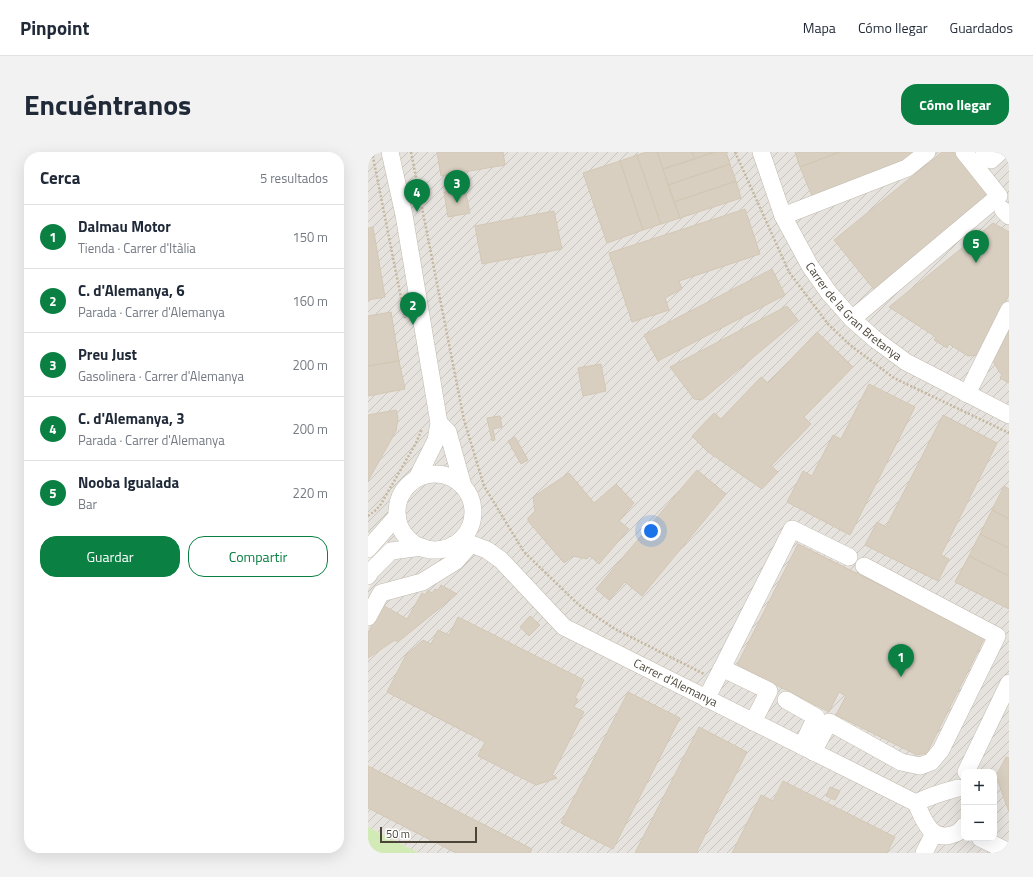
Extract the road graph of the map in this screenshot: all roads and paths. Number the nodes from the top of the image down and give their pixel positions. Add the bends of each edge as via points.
1 (372, 152) edge
2 (390, 152) edge
3 (411, 152) edge
4 (761, 152) edge
5 (927, 152) edge
6 (964, 152) edge
7 (984, 152) edge
8 (1000, 152) edge
9 (783, 216) junction
10 (1009, 310) edge
11 (852, 318) junction
12 (406, 322) dead end
13 (967, 394) junction
14 (1009, 415) edge
15 (431, 424) junction
16 (417, 478) junction
17 (463, 486) junction
18 (368, 516) edge
19 (397, 516) junction
20 (375, 534) edge
21 (471, 544) junction
22 (453, 545) junction
23 (422, 547) junction
24 (368, 549) edge
25 (849, 557) dead end
26 (864, 566) dead end
27 (368, 576) edge
28 (375, 589) edge
29 (368, 617) edge
30 (1003, 639) edge
31 (719, 674) junction
32 (1009, 683) edge
33 (706, 699) junction
34 (786, 700) dead end
35 (753, 722) junction
36 (807, 749) junction
37 (967, 769) edge
38 (961, 788) edge
39 (916, 803) junction
40 (961, 830) edge
41 (934, 833) junction
42 (986, 841) edge
43 (1009, 852) edge
44 (924, 853) edge

1 - 12 path
2 - 15 street via 404,215
3 - 31 path via 464,420 484,486 524,552 579,605 615,629
4 - 9 street, Carrer de la Gran Bretanya
5 - 9 street via 908,168
6 - 11 street via 999,196
7 - 8 street via 991,160
9 - 11 street, Carrer de la Gran Bretanya via 810,266 829,293
10 - 13 street
11 - 13 street, Carrer de la Gran Bretanya via 906,362
13 - 14 street, Carrer de la Gran Bretanya
15 - 16 street via 436,440
15 - 17 street via 448,432
15 - 18 path via 416,443 383,500
16 - 17 street via 438,474 452,478
16 - 19 street via 403,491 398,503
17 - 22 street via 472,503 472,522 466,533
19 - 20 street
19 - 23 street via 403,532 411,541
20 - 24 street
21 - 22 street, Carrer d'Alemanya
21 - 28 street via 456,561 422,582
21 - 33 street, Carrer d'Alemanya via 487,550 501,560 564,627
22 - 23 street via 438,549
23 - 27 street via 391,551
25 - 31 street via 792,529
26 - 30 street
28 - 29 street
30 - 36 street via 941,750 931,762 920,766 901,762 829,722
31 - 33 street
31 - 35 street via 769,692
32 - 37 street
33 - 35 street, Carrer d'Alemanya
34 - 36 street via 816,717
35 - 36 street, Carrer d'Alemanya
36 - 39 street, Carrer d'Alemanya
38 - 39 street
39 - 41 street via 926,824
40 - 41 street via 949,836
41 - 44 street
42 - 43 street

